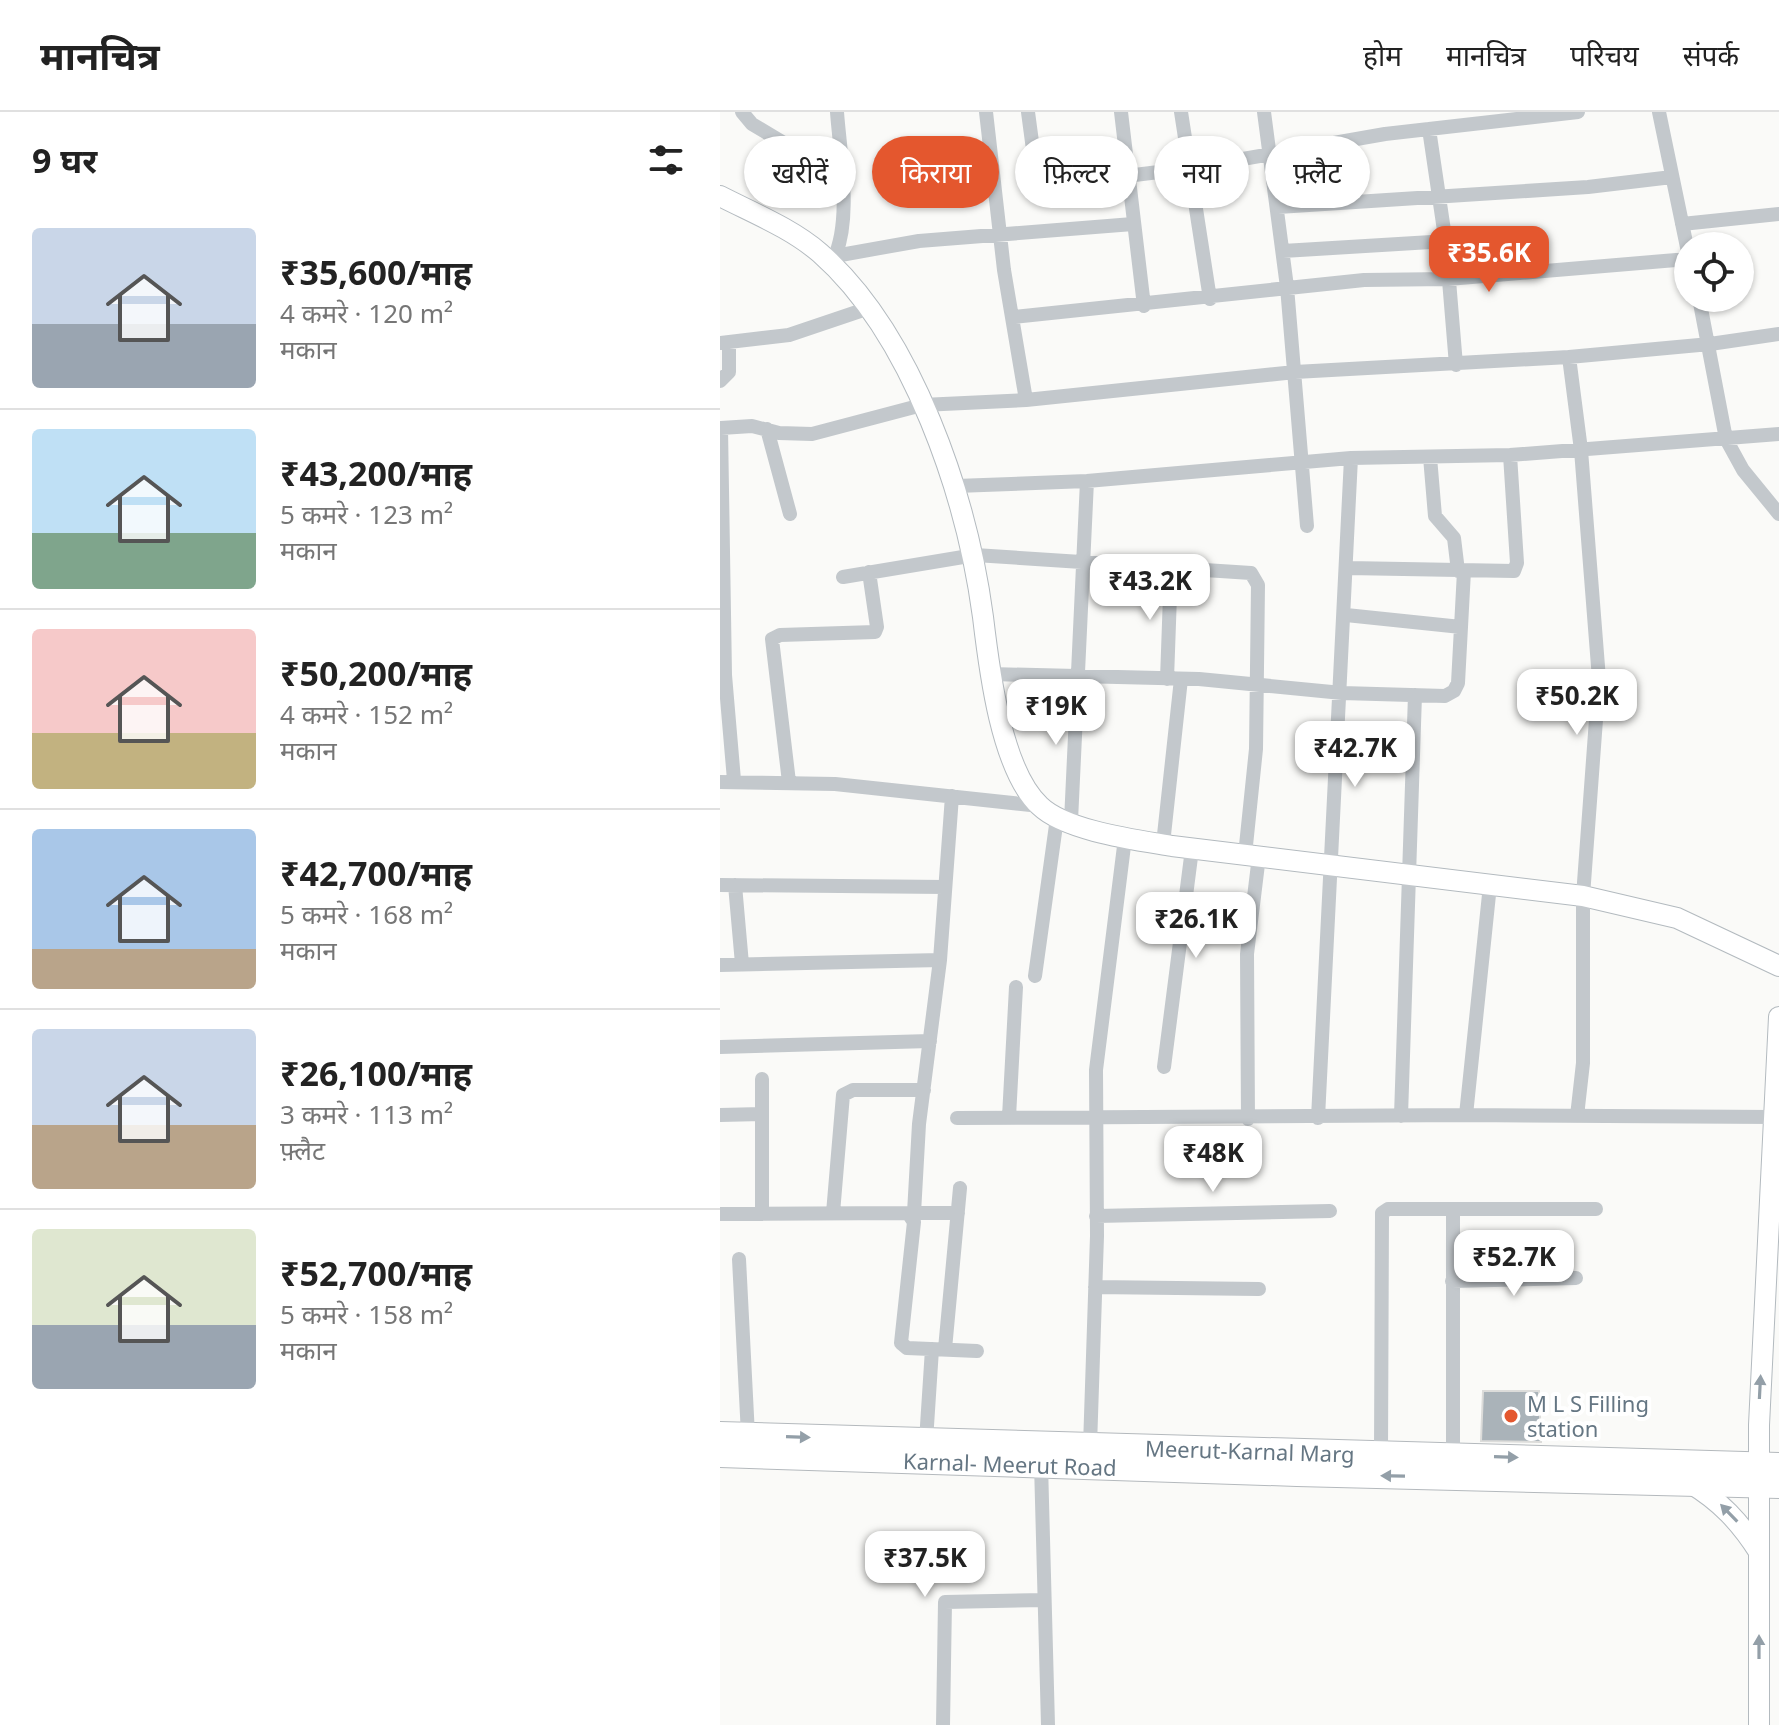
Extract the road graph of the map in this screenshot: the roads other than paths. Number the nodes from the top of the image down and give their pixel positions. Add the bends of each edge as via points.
1 (742, 112) edge
2 (837, 112) edge
3 (844, 112) edge
4 (986, 112) edge
5 (1028, 112) edge
6 (1121, 112) edge
7 (1181, 112) edge
8 (1264, 112) edge
9 (1578, 112) edge
10 (1659, 112) edge
11 (1429, 129) junction
12 (772, 136) edge
13 (839, 136) edge
14 (1031, 136) edge
15 (1123, 136) edge
16 (1185, 136) edge
17 (1268, 136) edge
18 (1370, 138) edge
19 (1672, 177) junction
20 (1440, 194) junction
21 (720, 196) edge
22 (1370, 200) edge
23 (841, 208) edge
24 (1131, 208) edge
25 (1197, 208) edge
26 (1278, 208) edge
27 (1779, 214) edge
28 (1133, 224) junction
29 (1682, 224) junction
30 (1000, 232) junction
31 (1684, 232) edge
32 (1531, 236) dead end
33 (1446, 244) junction
34 (1283, 251) junction
35 (833, 259) junction
36 (1674, 260) edge
37 (1448, 279) junction
38 (1287, 287) junction
39 (1210, 299) junction
40 (1144, 306) junction
41 (869, 308) junction
42 (1702, 312) edge
43 (1013, 317) junction
44 (1779, 334) edge
45 (724, 343) edge
46 (1710, 344) junction
47 (1569, 357) junction
48 (1456, 365) junction
49 (1295, 372) junction
50 (720, 381) edge
51 (1026, 400) junction
52 (922, 405) junction
53 (721, 428) edge
54 (767, 429) junction
55 (1779, 434) edge
56 (1726, 439) junction
57 (1581, 450) junction
58 (1510, 455) junction
59 (1430, 457) junction
60 (1351, 458) junction
61 (1302, 462) junction
62 (1087, 481) junction
63 (956, 486) junction
64 (790, 514) dead end
65 (1779, 514) edge
66 (1307, 526) dead end
67 (975, 555) junction
68 (1083, 561) junction
69 (1171, 567) junction
70 (1348, 568) junction
71 (1461, 571) junction
72 (869, 572) junction
73 (721, 575) edge
74 (843, 577) dead end
75 (1346, 615) junction
76 (1461, 627) junction
77 (990, 674) junction
78 (1079, 675) junction
79 (1174, 679) junction
80 (1254, 685) junction
81 (1342, 693) junction
82 (1415, 695) junction
83 (727, 781) edge
84 (789, 782) junction
85 (952, 796) junction
86 (1056, 815) junction
87 (1125, 838) junction
88 (1163, 844) junction
89 (1192, 849) junction
90 (1252, 856) junction
91 (1332, 866) junction
92 (1408, 875) junction
93 (728, 885) edge
94 (1490, 885) junction
95 (945, 887) junction
96 (1583, 896) junction
97 (940, 960) junction
98 (742, 964) junction
99 (720, 965) edge
100 (1779, 966) edge
101 (1035, 976) dead end
102 (1016, 987) dead end
103 (1779, 1017) edge
104 (930, 1041) junction
105 (720, 1047) edge
106 (1164, 1067) dead end
107 (762, 1079) dead end
108 (924, 1090) junction
109 (762, 1114) junction
110 (720, 1115) edge
111 (1466, 1115) junction
112 (1401, 1116) junction
113 (1577, 1116) junction
114 (1009, 1117) junction
115 (1773, 1117) junction
116 (957, 1118) dead end
117 (1318, 1118) junction
118 (1096, 1119) junction
119 (1248, 1119) junction
120 (960, 1188) dead end
121 (1596, 1209) dead end
122 (1330, 1211) dead end
123 (1453, 1211) junction
124 (833, 1213) junction
125 (911, 1213) junction
126 (958, 1213) junction
127 (720, 1214) edge
128 (762, 1214) junction
129 (1096, 1216) junction
130 (739, 1259) dead end
131 (1576, 1278) dead end
132 (1452, 1281) junction
133 (1095, 1287) junction
134 (1259, 1289) dead end
135 (939, 1349) junction
136 (977, 1351) dead end
137 (720, 1435) edge
138 (748, 1435) junction
139 (926, 1441) junction
140 (1090, 1446) junction
141 (1381, 1452) junction
142 (720, 1454) edge
143 (1453, 1455) junction
144 (1041, 1464) junction
145 (1769, 1475) edge
146 (1690, 1483) junction
147 (1759, 1552) junction
148 (1044, 1600) junction
149 (943, 1725) edge
150 (1048, 1725) edge
151 (1759, 1725) edge

1 - 12 street
2 - 3 street
2 - 13 street
4 - 30 street
5 - 14 street
6 - 15 street
7 - 16 street
8 - 17 street
9 - 11 street
10 - 19 street
11 - 18 street
11 - 20 street
19 - 20 street
19 - 29 street
20 - 22 street
20 - 33 street
21 - 35 street
23 - 35 street
24 - 28 street
25 - 39 street
26 - 34 street
27 - 29 street
28 - 30 street
28 - 40 street
29 - 31 street
30 - 35 street via 919,241
30 - 43 street
32 - 33 street
33 - 34 street
33 - 37 street
34 - 38 street
35 - 41 street
36 - 37 street
37 - 38 street
37 - 48 street
38 - 39 street
38 - 49 street
39 - 40 street
40 - 43 street
41 - 45 street via 789,335
41 - 52 street
42 - 46 street
43 - 51 street
44 - 46 street
45 - 50 street via 729,372
46 - 47 street
46 - 56 street
47 - 48 street
47 - 57 street
48 - 49 street
49 - 51 street
49 - 61 street
51 - 52 street
52 - 54 street via 812,434
52 - 63 street
53 - 54 street
53 - 73 street
54 - 64 street
55 - 56 street
56 - 57 street
56 - 65 street via 1743,470
57 - 58 street
57 - 96 street via 1599,679
58 - 59 street
58 - 71 street via 1517,567 1510,572
59 - 60 street
59 - 71 street via 1434,513 1454,538
60 - 61 street
60 - 70 street
61 - 62 street
61 - 66 street
62 - 63 street
62 - 68 street
63 - 67 street
67 - 68 street
67 - 72 street
67 - 77 street
68 - 69 street
68 - 78 street
69 - 79 street
69 - 80 street via 1255,576
70 - 71 street
70 - 75 street
71 - 76 street
72 - 74 street
72 - 84 street via 875,632 772,639
73 - 83 street
75 - 76 street
75 - 81 street
76 - 82 street via 1457,687 1445,696
77 - 78 street
77 - 86 street via 999,719 1024,787
78 - 79 street
78 - 86 street
79 - 80 street
79 - 88 street
80 - 81 street
80 - 90 street
81 - 82 street
81 - 91 street
82 - 92 street
83 - 84 street
84 - 85 street
85 - 86 street
85 - 95 street
86 - 87 street
86 - 101 street
87 - 88 street
87 - 118 street via 1098,1035
88 - 89 street
89 - 90 street
89 - 106 street
90 - 91 street
90 - 119 street
91 - 92 street
91 - 117 street
92 - 94 street
92 - 112 street
93 - 95 street
93 - 98 street
94 - 96 street
94 - 111 street
95 - 97 street
96 - 100 street via 1677,918
96 - 113 street via 1583,1063
97 - 98 street
97 - 104 street
98 - 99 street
102 - 114 street
103 - 115 street
104 - 105 street
104 - 108 street
107 - 109 street
108 - 124 street via 853,1090 843,1095
108 - 125 street
109 - 110 street
109 - 128 street
111 - 112 street
111 - 113 street
112 - 117 street
113 - 115 street
114 - 116 street
114 - 118 street
145 -> 115 street
117 - 119 street
118 - 119 street
118 - 129 street
120 - 126 street
121 - 123 street
122 - 129 street
123 - 132 street
123 - 141 street via 1388,1209 1380,1218
124 - 125 street
124 - 128 street
125 - 126 street
125 - 135 street via 900,1339 907,1348
126 - 135 street
127 - 128 street
129 - 133 street
130 - 138 street
131 - 132 street
132 - 143 street
133 - 134 street
133 - 140 street
135 - 136 street
135 - 139 street
137 - 138 highway, Meerut-Karnal Marg
138 -> 139 highway, Meerut-Karnal Marg
139 - 140 highway, Meerut-Karnal Marg
140 - 141 highway, Meerut-Karnal Marg
141 - 143 highway, Meerut-Karnal Marg
142 - 144 highway, Karnal- Meerut Road
143 -> 145 highway, Meerut-Karnal Marg
146 -> 144 highway, Karnal- Meerut Road
144 - 148 street
145 - 146 highway, Karnal- Meerut Road
145 - 147 street
147 -> 146 street via 1736,1518
151 -> 147 street
148 - 149 street via 945,1602
148 - 150 street

